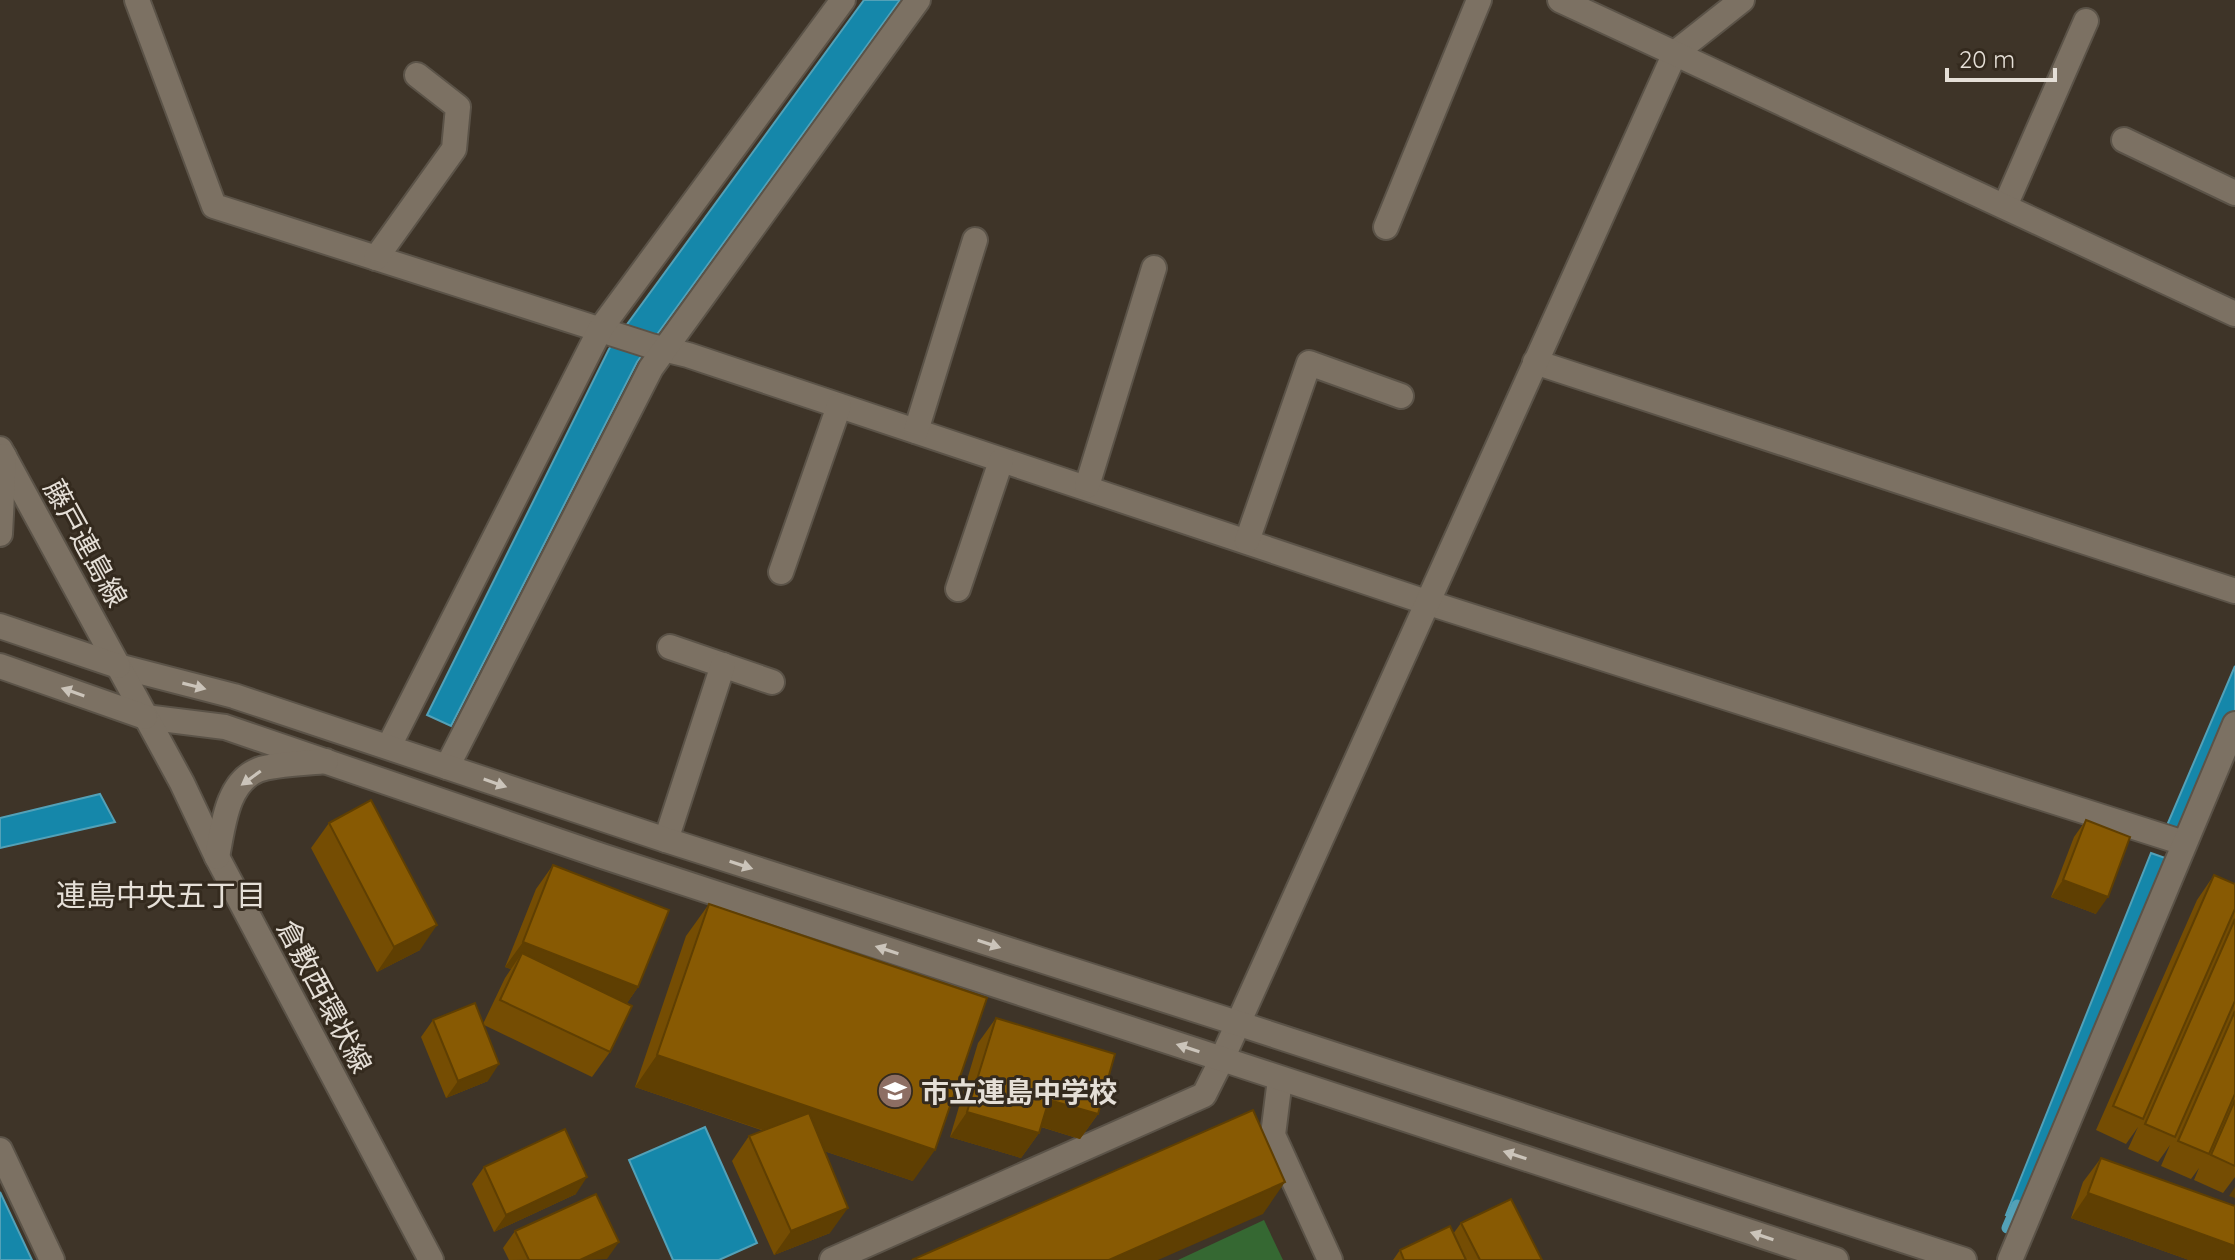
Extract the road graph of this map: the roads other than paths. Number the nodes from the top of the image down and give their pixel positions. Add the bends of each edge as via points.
1 (137, 0) edge
2 (843, 0) edge
3 (918, 0) edge
4 (1479, 0) edge
5 (1560, 0) edge
6 (1742, 0) edge
7 (2086, 21) dead end
8 (1675, 53) junction
9 (417, 75) dead end
10 (2124, 140) dead end
11 (2235, 193) edge
12 (2005, 206) junction
13 (1386, 227) dead end
14 (975, 240) dead end
15 (376, 258) junction
16 (1154, 268) dead end
17 (2235, 314) edge
18 (608, 331) junction
19 (658, 348) junction
20 (1535, 362) junction
21 (1401, 396) dead end
22 (839, 406) junction
23 (916, 431) junction
24 (2, 452) edge
25 (1001, 461) junction
26 (1087, 486) junction
27 (0, 534) edge
28 (1247, 541) junction
29 (781, 572) dead end
30 (958, 589) dead end
31 (2235, 591) edge
32 (1426, 602) junction
33 (0, 626) edge
34 (670, 647) dead end
35 (723, 665) junction
36 (0, 666) edge
37 (118, 666) junction
38 (772, 682) dead end
39 (145, 717) junction
40 (2235, 724) edge
41 (389, 746) junction
42 (326, 761) junction
43 (447, 767) junction
44 (666, 840) junction
45 (2184, 843) junction
46 (217, 857) junction
47 (1237, 1023) junction
48 (1222, 1059) junction
49 (1280, 1079) junction
50 (0, 1150) edge
51 (52, 1260) edge
52 (431, 1260) edge
53 (832, 1260) edge
54 (1330, 1260) edge
55 (1836, 1260) edge
56 (1964, 1260) edge
57 (2010, 1260) edge

1 - 15 street via 214,206
2 - 18 street
3 - 19 street
4 - 13 street
5 - 8 street
6 - 8 street
7 - 12 street
8 - 12 street
8 - 20 street
9 - 15 street via 458,107 454,149
10 - 11 street
12 - 17 street
14 - 23 street
15 - 18 street
16 - 26 street
18 - 19 street
18 - 41 street
19 - 22 street
19 - 43 street
20 - 31 street
20 - 32 street
21 - 28 street via 1309,363
22 - 23 street
22 - 29 street
23 - 25 street
24 - 27 street
24 - 37 street, 藤戸連島線
25 - 26 street
25 - 30 street
26 - 28 street
28 - 32 street
32 - 45 street
32 - 47 street
33 - 37 street
34 - 35 street
35 - 38 street
35 - 44 street
39 -> 36 street
37 - 39 street, 倉敷西環状線
37 -> 41 street via 234,696
39 - 42 street via 225,727
39 - 46 street, 倉敷西環状線
40 - 45 street
41 - 43 street
42 -> 46 street via 257,770 244,781 228,807
48 -> 42 street
43 -> 44 street
44 -> 47 street
45 - 57 street
46 - 52 street, 倉敷西環状線
47 - 48 street
47 - 56 street
48 - 49 street
48 - 53 street via 1204,1095
49 - 54 street via 1273,1135
55 -> 49 street
50 - 51 street

